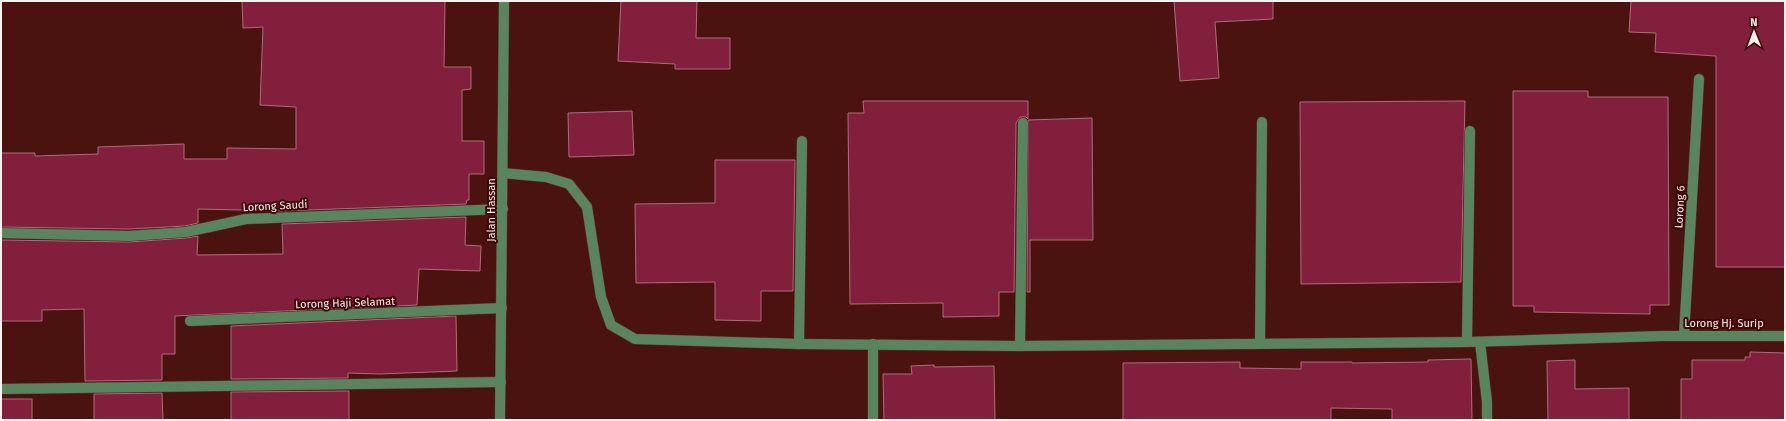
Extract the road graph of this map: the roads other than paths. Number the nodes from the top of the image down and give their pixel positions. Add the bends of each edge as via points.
1 (504, 1) edge
2 (1700, 80) dead end
3 (1262, 122) dead end
4 (1023, 123) dead end
5 (1470, 131) dead end
6 (802, 141) dead end
7 (503, 173) junction
8 (503, 210) junction
9 (1, 233) edge
10 (502, 308) junction
11 (190, 321) dead end
12 (1684, 335) junction
13 (1785, 336) edge
14 (1467, 342) junction
15 (1480, 342) junction
16 (1260, 343) junction
17 (799, 344) junction
18 (873, 344) junction
19 (1020, 346) junction
20 (501, 382) junction
21 (1, 389) edge
22 (500, 420) edge
23 (873, 420) edge
24 (1487, 420) edge

1 - 7 street, Jalan Hassan
2 - 12 street, Lorong 6
3 - 16 street
4 - 19 street
5 - 14 street
6 - 17 street
7 - 8 street, Jalan Hassan
7 - 17 street, Lorong Hj. Surip via 546,177 569,184 587,207 601,297 611,326 635,339
8 - 9 street, Lorong Saudi via 246,219 186,232 130,236
8 - 10 street, Jalan Hassan
10 - 11 street, Lorong Haji Selamat
10 - 20 street, Jalan Hassan
12 - 13 street, Lorong Hj. Surip
12 - 15 street, Lorong Hj. Surip
14 - 15 street, Lorong Hj. Surip
14 - 16 street, Lorong Hj. Surip
15 - 24 street via 1488,402
16 - 19 street, Lorong Hj. Surip
17 - 18 street, Lorong Hj. Surip
18 - 19 street, Lorong Hj. Surip
18 - 23 street
20 - 21 street
20 - 22 street, Jalan Hassan

